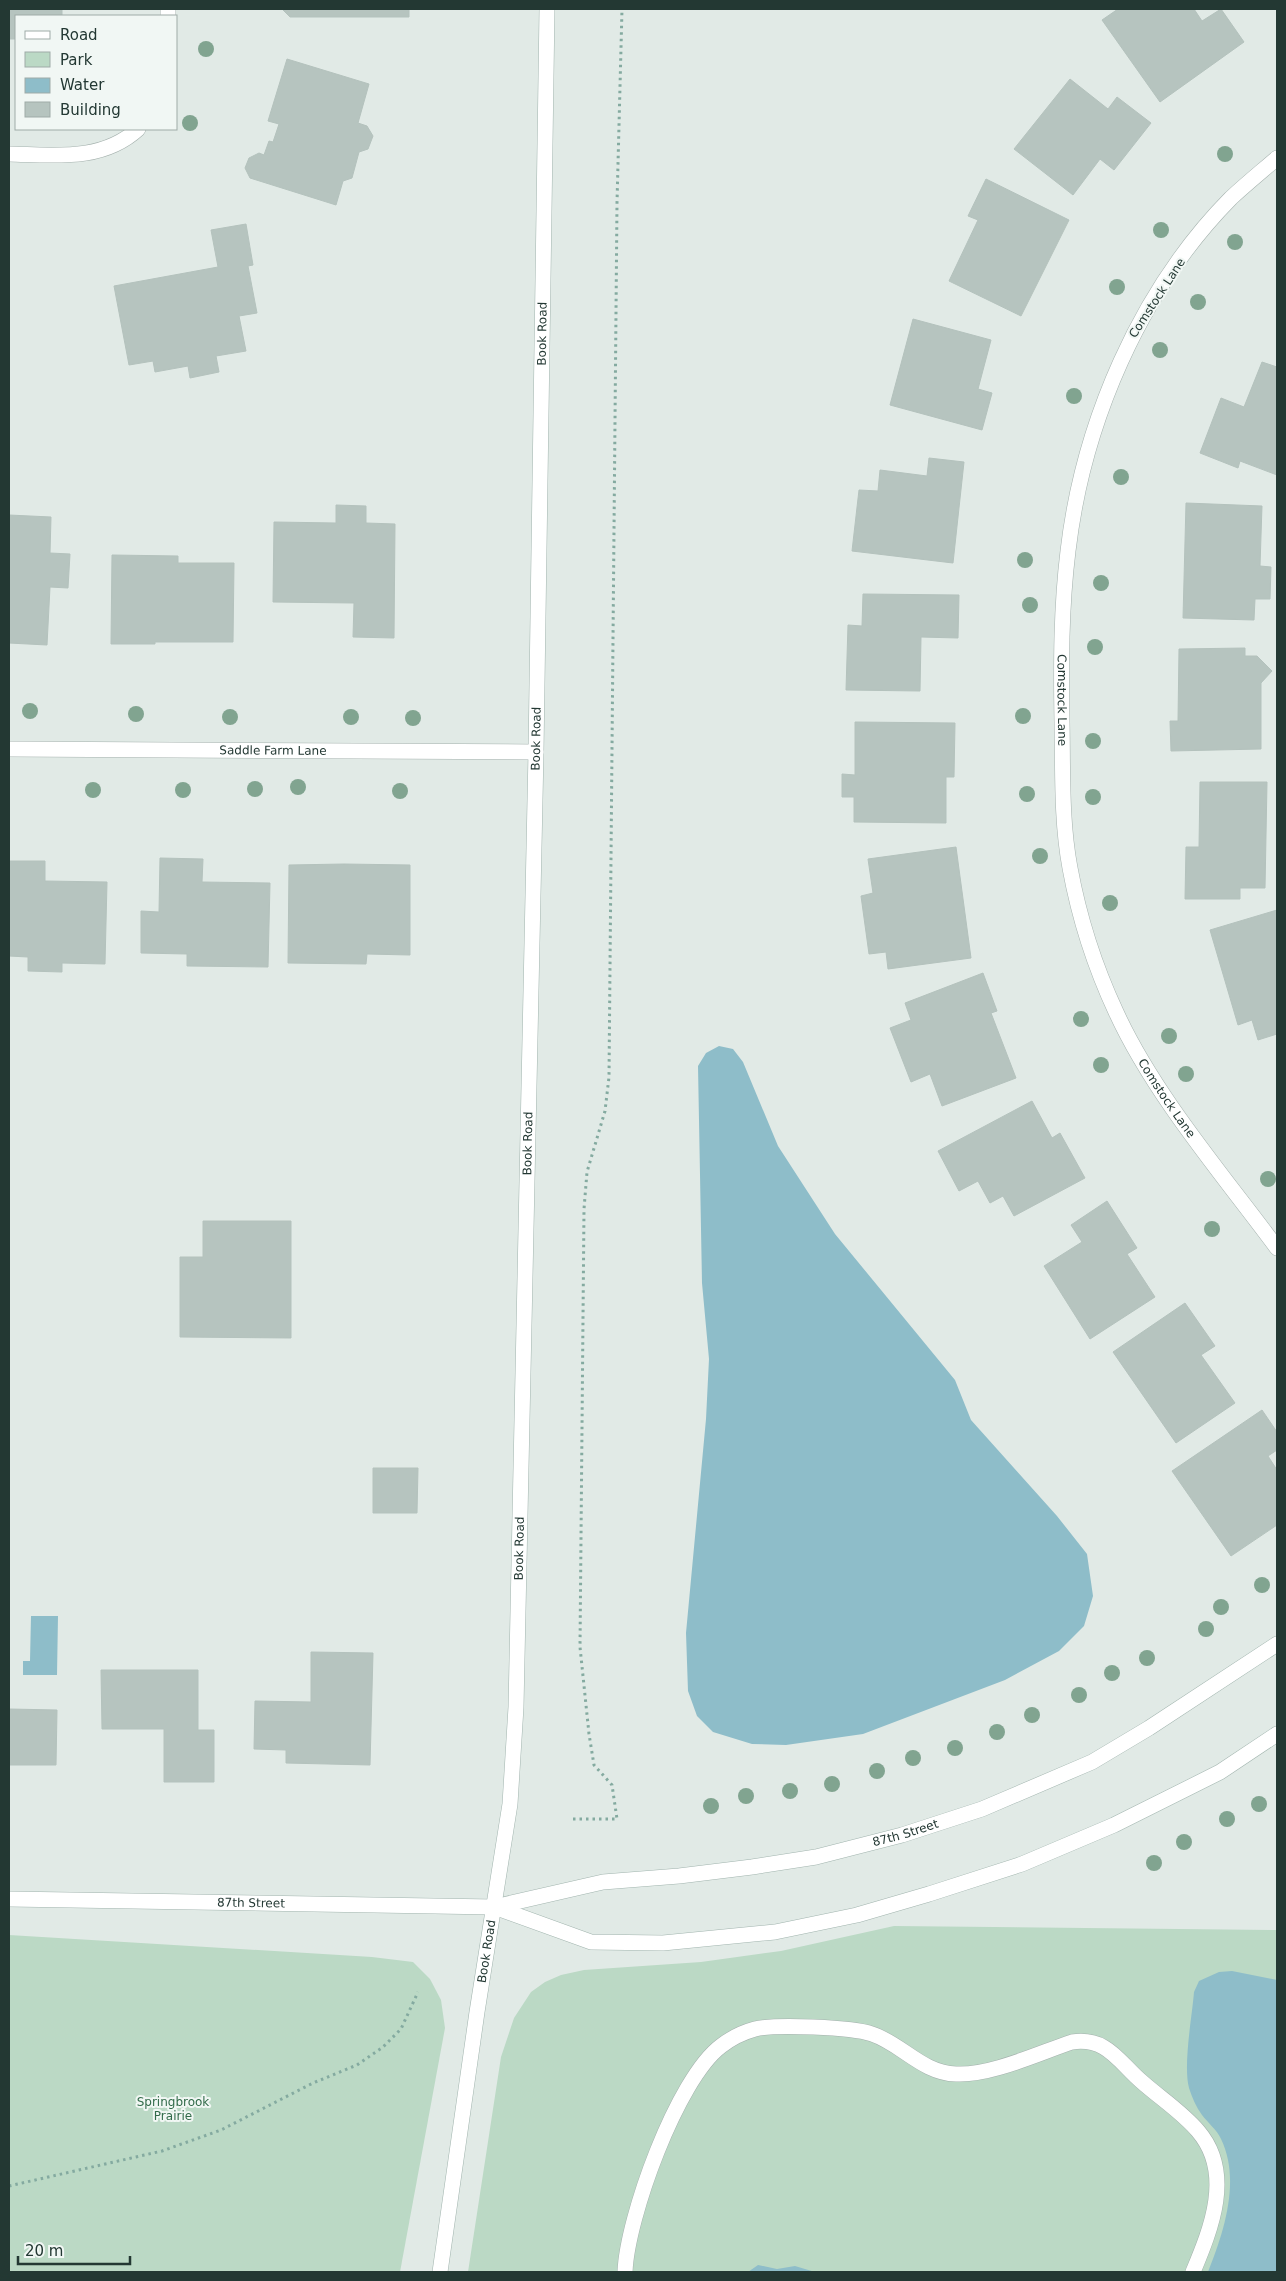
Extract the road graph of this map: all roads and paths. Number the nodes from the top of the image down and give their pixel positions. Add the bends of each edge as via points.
1 (547, 9) edge
2 (622, 9) edge
3 (137, 130) edge
4 (9, 154) edge
5 (1277, 158) edge
6 (9, 749) edge
7 (536, 752) junction
8 (1277, 1248) edge
9 (1277, 1644) edge
10 (1277, 1734) edge
11 (573, 1819) dead end
12 (9, 1900) edge
13 (494, 1908) junction
14 (418, 1992) dead end
15 (9, 2186) edge
16 (440, 2272) edge
17 (625, 2272) edge
18 (1193, 2272) edge

1 - 7 street, Book Road
2 - 11 path via 617,203 609,1077 605,1111 588,1172 584,1209 580,1571 580,1647 588,1734 594,1765 612,1785 617,1819
3 - 4 street via 119,144 87,154
5 - 8 street, Comstock Lane via 1232,198 1194,240 1127,345 1082,473 1068,550 1061,635 1064,812 1068,857 1096,963 1116,1013 1149,1074
6 - 7 street, Saddle Farm Lane
7 - 13 street, Book Road via 516,1707 510,1804
9 - 13 street, 87th Street via 1092,1762 973,1812 902,1835 816,1856 706,1873 603,1882
10 - 13 street, 87th Street via 1220,1772 1114,1826 1022,1864 857,1914 775,1932 663,1943 591,1942
12 - 13 street, 87th Street
13 - 16 street, Book Road
14 - 15 path via 401,2029 383,2048 357,2065 313,2083 221,2130 162,2151
17 - 18 street via 630,2234 641,2195 690,2084 721,2046 754,2029 773,2026 872,2034 919,2063 943,2073 957,2074 989,2070 1072,2042 1085,2040 1106,2048 1193,2126 1209,2147 1218,2184 1216,2204 1205,2245

